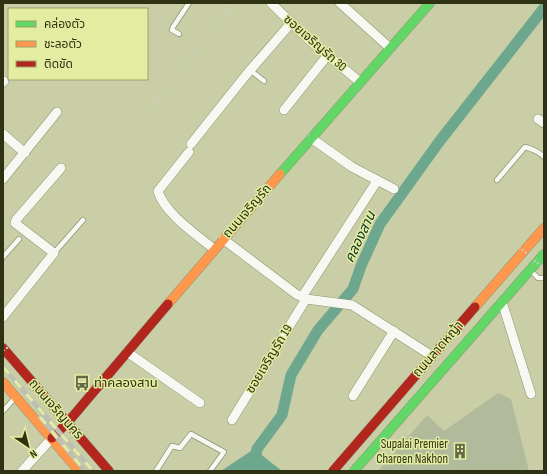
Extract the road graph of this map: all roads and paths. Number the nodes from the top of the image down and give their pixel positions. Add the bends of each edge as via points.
1 (24, 3) edge
2 (190, 3) edge
3 (234, 3) edge
4 (271, 3) edge
5 (340, 3) edge
6 (430, 3) edge
7 (19, 7) dead end
8 (291, 23) junction
9 (179, 34) dead end
10 (390, 48) junction
11 (327, 56) junction
12 (250, 70) junction
13 (264, 81) dead end
14 (360, 82) junction
15 (284, 110) dead end
16 (57, 112) dead end
17 (144, 116) dead end
18 (3, 134) edge
19 (311, 138) junction
20 (24, 153) junction
21 (544, 158) edge
22 (61, 168) dead end
23 (3, 179) edge
24 (497, 180) dead end
25 (377, 181) junction
26 (394, 189) dead end
27 (83, 220) dead end
28 (544, 228) edge
29 (19, 239) dead end
30 (223, 239) junction
31 (519, 247) dead end
32 (214, 250) junction
33 (54, 253) junction
34 (544, 254) edge
35 (3, 257) edge
36 (543, 268) edge
37 (530, 270) junction
38 (544, 278) edge
39 (304, 298) junction
40 (502, 302) junction
41 (3, 317) edge
42 (394, 331) junction
43 (7, 346) edge
44 (3, 351) edge
45 (127, 352) junction
46 (432, 356) junction
47 (3, 382) edge
48 (531, 394) dead end
49 (353, 396) dead end
50 (16, 398) junction
51 (200, 403) dead end
52 (3, 412) edge
53 (232, 420) dead end
54 (68, 422) junction
55 (52, 438) junction
56 (22, 471) edge
57 (79, 471) edge
58 (109, 471) edge
59 (156, 471) edge
60 (210, 471) edge
61 (333, 471) edge
62 (354, 471) edge

1 - 7 path
2 - 9 lane via 172,27 172,30
3 - 17 path
4 - 8 street, ซอยเจริญรัถ 30
5 - 10 street
6 - 10 main road, ถนนเจริญรัถ
8 - 11 street, ซอยเจริญรัถ 30
8 - 12 street
10 - 14 main road, ถนนเจริญรัถ
11 - 14 street, ซอยเจริญรัถ 30
11 - 15 street
12 - 13 lane
12 - 32 street via 158,192 160,200 171,213
14 - 19 main road, ถนนเจริญรัถ
16 - 20 street
18 - 20 street
19 - 25 street
19 - 30 main road, ถนนเจริญรัถ
20 - 23 street
21 - 24 lane via 525,147
22 - 33 street via 15,223
25 - 26 street
25 - 39 street, ซอยเจริญรัถ 19
27 - 33 lane
28 - 46 main road, ถนนลาดหญ้า
29 - 35 lane
30 - 32 main road, ถนนเจริญรัถ
30 - 39 street
31 - 36 path, bridge
32 - 45 main road, ถนนเจริญรัถ
33 - 41 street
34 - 37 main road, ถนนลาดหญ้า
37 - 38 lane via 538,278
37 - 40 main road, ถนนลาดหญ้า
39 - 42 street via 352,305
39 - 53 street, ซอยเจริญรัถ 19
40 - 48 street
40 - 62 main road, ถนนลาดหญ้า
42 - 46 street
42 - 49 street
43 - 44 path, bridge
43 - 54 main road, ถนนเจริญนคร
45 - 51 street
45 - 54 main road, ถนนเจริญรัถ
46 - 61 main road, ถนนลาดหญ้า
47 - 50 main road, ถนนเจริญนคร
50 - 52 lane
50 - 55 main road, ถนนเจริญนคร
54 - 55 main road, ถนนเจริญรัถ
54 - 58 main road, ถนนเจริญนคร
55 - 56 street
55 - 57 main road, ถนนเจริญนคร
59 - 60 lane via 172,446 180,448 191,434 224,452

